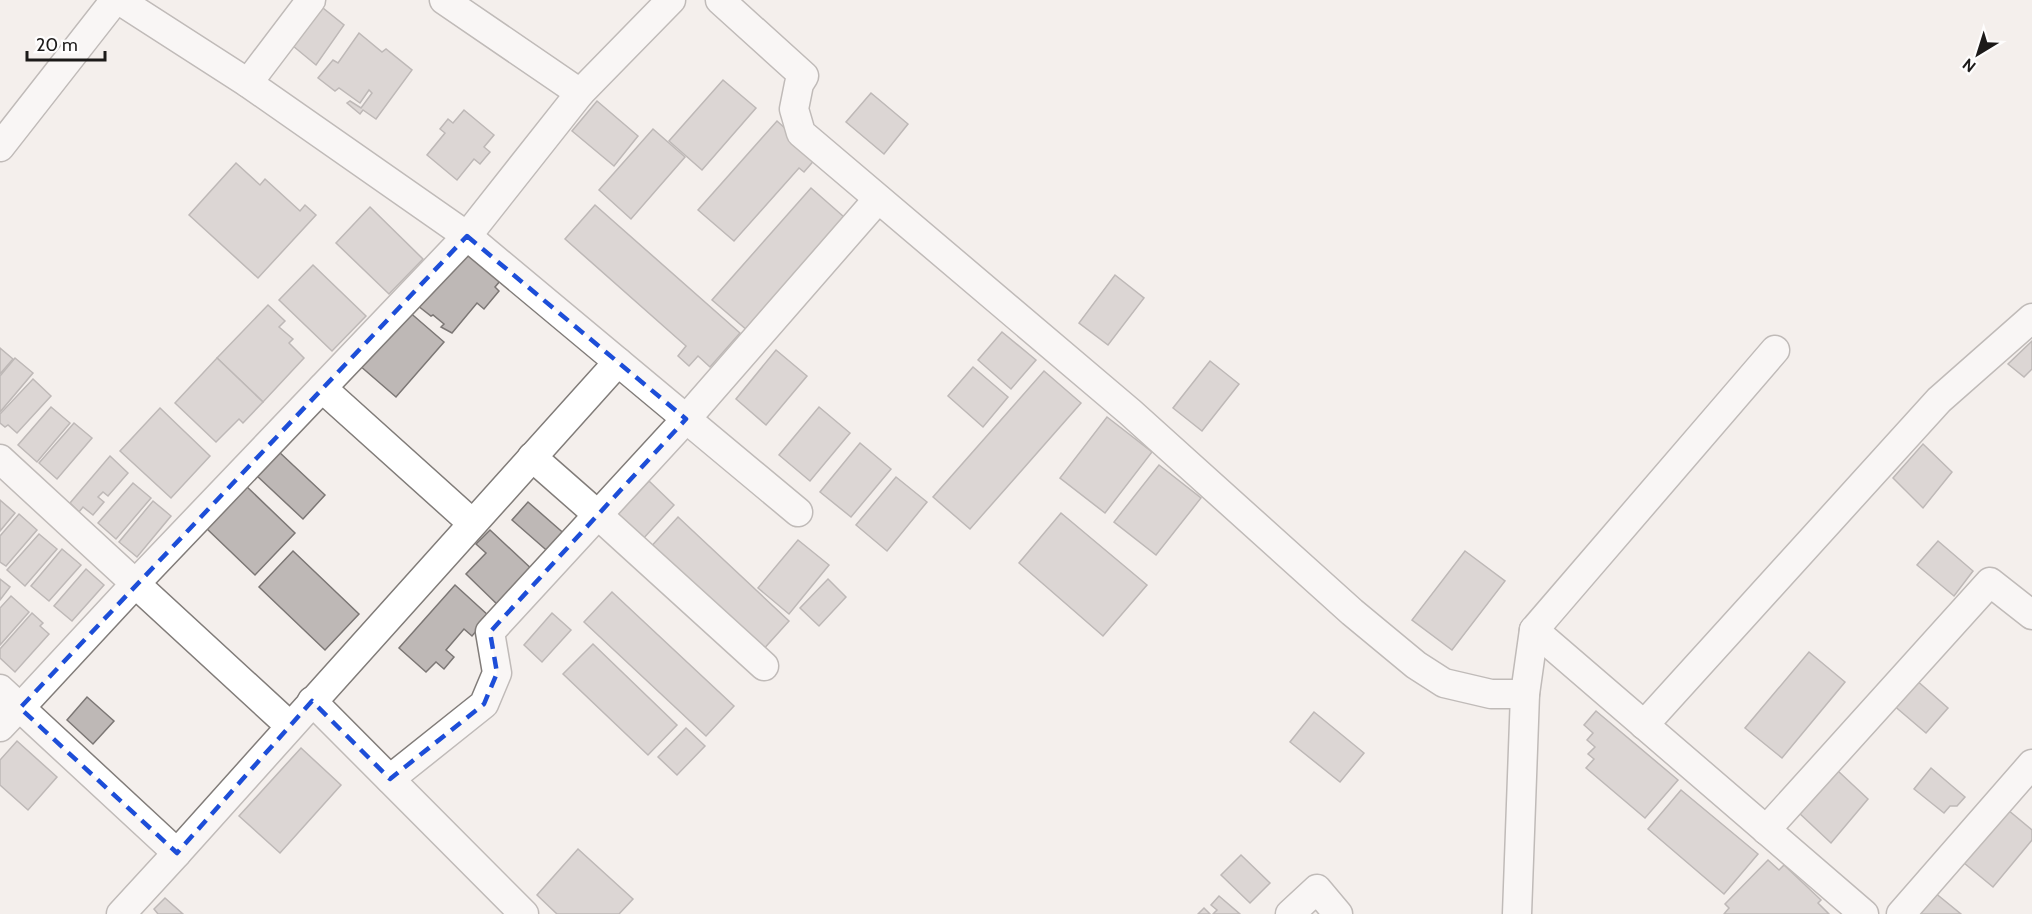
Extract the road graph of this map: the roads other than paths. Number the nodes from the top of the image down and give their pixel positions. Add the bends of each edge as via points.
1 (117, 0) edge
2 (311, 0) edge
3 (444, 0) edge
4 (671, 0) edge
5 (720, 0) edge
6 (248, 84) junction
7 (580, 93) junction
8 (0, 147) edge
9 (878, 199) junction
10 (467, 236) junction
11 (2032, 318) edge
12 (1774, 350) dead end
13 (618, 362) junction
14 (322, 388) junction
15 (686, 419) junction
16 (532, 456) junction
17 (0, 459) edge
18 (798, 512) dead end
19 (598, 515) junction
20 (472, 523) junction
21 (135, 584) junction
22 (2032, 615) edge
23 (1534, 630) junction
24 (764, 666) dead end
25 (1526, 693) junction
26 (312, 701) junction
27 (7, 708) edge
28 (1644, 724) junction
29 (290, 726) junction
30 (2032, 764) edge
31 (390, 779) junction
32 (1766, 830) junction
33 (177, 853) junction
34 (121, 914) edge
35 (524, 914) edge
36 (1290, 914) edge
37 (1338, 914) edge
38 (1517, 914) edge
39 (1864, 914) edge
40 (1901, 914) edge

1 - 6 street
1 - 8 street
2 - 6 street
3 - 7 street
4 - 7 street
5 - 9 street via 804,76 794,109 801,133
6 - 10 street
7 - 10 street
9 - 15 street
9 - 25 street via 1130,412 1416,665 1444,683 1491,694
10 - 13 street
10 - 14 street
11 - 28 street via 1939,400
12 - 23 street
13 - 15 street
13 - 16 street
14 - 20 street
14 - 21 street
15 - 18 street
15 - 19 street
16 - 19 street
16 - 20 street
17 - 21 street
19 - 24 street
19 - 31 street via 490,632 497,672 484,704
20 - 26 street
21 - 27 street
21 - 29 street
22 - 32 street via 1990,582
23 - 25 street
23 - 28 street
25 - 38 street
26 - 29 street
26 - 31 street
27 - 33 street
28 - 32 street
29 - 33 street
30 - 40 street
31 - 35 street
32 - 39 street
33 - 34 street
36 - 37 street via 1317,889

